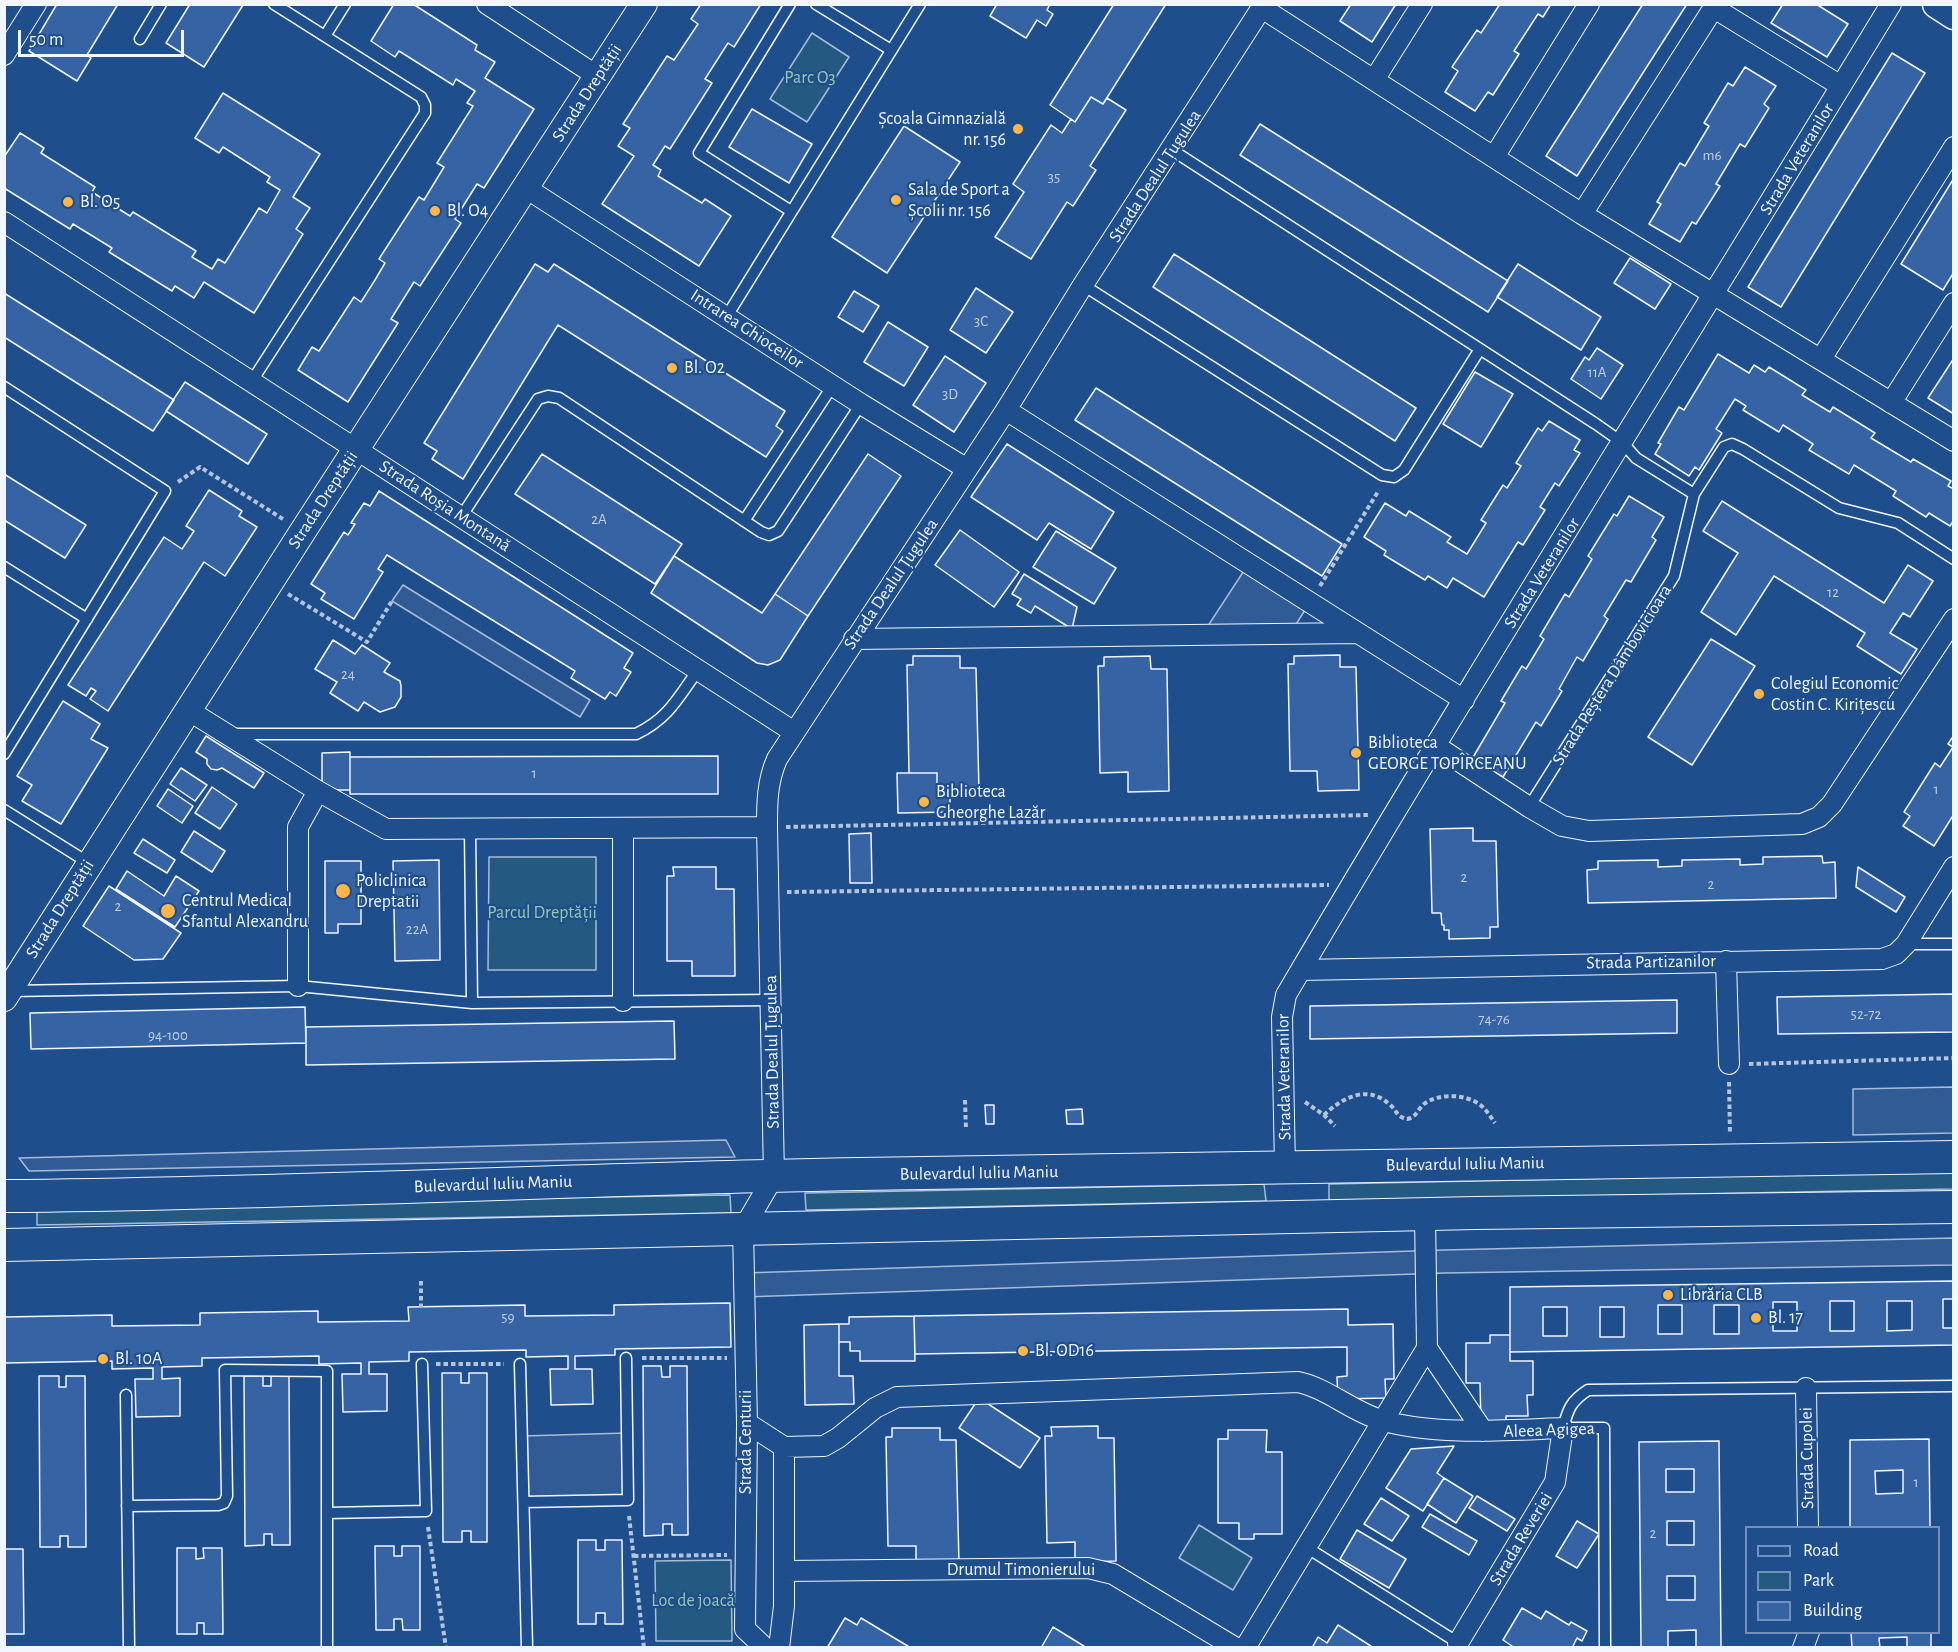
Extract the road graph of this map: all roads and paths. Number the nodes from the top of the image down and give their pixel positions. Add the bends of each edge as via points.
1 (36, 4) edge
2 (161, 4) edge
3 (274, 4) edge
4 (345, 4) edge
5 (487, 4) edge
6 (644, 4) edge
7 (790, 4) edge
8 (816, 4) edge
9 (920, 4) edge
10 (1422, 4) edge
11 (1589, 4) edge
12 (1891, 4) edge
13 (1937, 4) edge
14 (1263, 6) edge
15 (1715, 6) edge
16 (1953, 15) edge
17 (325, 36) junction
18 (140, 39) dead end
19 (891, 50) junction
20 (4, 55) edge
21 (597, 76) junction
22 (1374, 80) junction
23 (1841, 86) junction
24 (1953, 147) edge
25 (1172, 150) junction
26 (1494, 158) junction
27 (526, 188) junction
28 (791, 211) junction
29 (1582, 214) junction
30 (4, 222) edge
31 (1083, 285) junction
32 (1715, 294) junction
33 (1953, 303) edge
34 (727, 316) junction
35 (1480, 349) junction
36 (1821, 359) junction
37 (252, 381) junction
38 (833, 385) junction
39 (4, 387) edge
40 (1891, 403) junction
41 (861, 404) junction
42 (1006, 410) junction
43 (1953, 441) edge
44 (1623, 443) junction
45 (356, 449) junction
46 (967, 469) junction
47 (1391, 476) junction
48 (165, 491) junction
49 (1694, 494) junction
50 (460, 517) junction
51 (744, 521) junction
52 (303, 531) junction
53 (1953, 559) edge
54 (4, 567) edge
55 (270, 583) junction
56 (392, 602) dead end
57 (1310, 602) junction
58 (87, 619) junction
59 (1953, 619) edge
60 (1358, 633) junction
61 (854, 639) junction
62 (698, 670) junction
63 (1464, 700) junction
64 (188, 710) junction
65 (794, 732) junction
66 (226, 734) junction
67 (1436, 746) junction
68 (4, 754) edge
69 (318, 792) junction
70 (1529, 807) junction
71 (4, 810) edge
72 (1393, 814) junction
73 (767, 827) junction
74 (623, 829) junction
75 (470, 830) junction
76 (89, 863) junction
77 (1953, 867) edge
78 (1351, 885) junction
79 (769, 892) junction
80 (1906, 944) junction
81 (1953, 944) edge
82 (1726, 961) junction
83 (1301, 970) junction
84 (298, 986) junction
85 (6, 993) edge
86 (772, 1000) junction
87 (623, 1001) junction
88 (472, 1003) junction
89 (1953, 1058) edge
90 (1729, 1064) junction
91 (965, 1100) dead end
92 (1284, 1101) junction
93 (1324, 1115) junction
94 (1495, 1123) dead end
95 (1335, 1126) dead end
96 (966, 1130) dead end
97 (1953, 1157) edge
98 (1730, 1159) junction
99 (1285, 1167) junction
100 (774, 1176) junction
101 (4, 1196) edge
102 (1953, 1207) edge
103 (1425, 1215) junction
104 (743, 1229) junction
105 (4, 1245) edge
106 (421, 1281) dead end
107 (421, 1307) dead end
108 (1427, 1348) junction
109 (746, 1357) junction
110 (626, 1359) joint
111 (422, 1364) joint
112 (520, 1364) joint
113 (1953, 1386) edge
114 (1806, 1388) junction
115 (126, 1395) dead end
116 (1383, 1421) junction
117 (747, 1423) junction
118 (1563, 1428) junction
119 (1483, 1431) junction
120 (784, 1447) junction
121 (628, 1500) junction
122 (524, 1502) junction
123 (127, 1506) junction
124 (426, 1511) junction
125 (327, 1513) junction
126 (1808, 1526) edge
127 (1306, 1547) junction
128 (746, 1555) junction
129 (634, 1556) junction
130 (784, 1571) junction
131 (1462, 1645) edge
132 (129, 1647) edge
133 (327, 1647) edge
134 (446, 1647) edge
135 (527, 1647) edge
136 (644, 1647) edge
137 (765, 1647) edge
138 (779, 1647) edge
139 (1236, 1647) edge
140 (1245, 1647) edge
141 (1605, 1647) edge

1 - 20 street
2 - 18 lane
3 - 17 lane
4 - 17 lane
5 - 21 street
6 - 21 street, Strada Dreptății
7 - 28 lane via 699,153
8 - 19 lane
9 - 19 lane
10 - 22 street
11 - 26 street
12 - 23 street, Strada Veteranilor
13 - 16 main road
14 - 22 street
14 - 25 street, Strada Dealul Țugulea
15 - 23 street
15 - 29 street
17 - 37 lane via 421,98 425,113
19 - 28 lane
21 - 27 street, Strada Dreptății
22 - 26 street
23 - 32 street, Strada Veteranilor
24 - 36 street
25 - 31 street, Strada Dealul Țugulea
25 - 35 lane
26 - 29 street
27 - 34 street, Intrarea Ghioceilor
27 - 45 street, Strada Dreptății
28 - 34 lane
29 - 32 street
30 - 37 street, Strada Roșia Montană
31 - 42 street, Strada Dealul Țugulea
31 - 47 lane via 1382,475
32 - 36 street
32 - 44 street, Strada Veteranilor
33 - 40 street
34 - 38 street, Intrarea Ghioceilor
35 - 44 lane
35 - 47 lane via 1404,470
36 - 40 street
37 - 45 street, Strada Roșia Montană
38 - 41 street, Intrarea Ghioceilor
38 - 51 lane
39 - 48 lane
40 - 43 street
41 - 46 street, Intrarea Ghioceilor
41 - 51 lane via 778,531 770,535
42 - 46 street, Strada Dealul Țugulea
42 - 57 street
44 - 49 lane via 1636,458
44 - 63 street, Strada Veteranilor
45 - 50 street, Strada Roșia Montană
45 - 52 street, Strada Dreptății
46 - 61 street, Strada Dealul Țugulea
47 - 57 path
48 - 52 path via 200,467
48 - 58 lane
49 - 53 lane, Strada Peștera Dâmbovicioara via 1724,447 1732,444 1839,508 1898,523
49 - 70 lane, Strada Peștera Dâmbovicioara via 1674,576
50 - 51 lane via 538,399 548,396 559,398
50 - 62 street, Strada Roșia Montană
52 - 55 street, Strada Dreptății
54 - 58 lane
55 - 56 path via 367,642
55 - 64 street, Strada Dreptății
57 - 60 street
58 - 68 lane
59 - 70 street via 1832,804 1819,817 1802,824 1589,831 1562,826
60 - 61 street
60 - 63 street
61 - 65 street, Strada Dealul Țugulea
62 - 65 street, Strada Roșia Montană
62 - 66 lane via 666,715 636,734
63 - 67 street, Strada Veteranilor
64 - 66 street
64 - 76 street, Strada Dreptății
65 - 73 street, Strada Dealul Țugulea via 770,776
66 - 69 street
67 - 70 street
67 - 72 street, Strada Veteranilor
69 - 75 street via 386,829
69 - 84 street via 298,827
71 - 76 lane
72 - 73 path
72 - 78 street, Strada Veteranilor
73 - 74 street
73 - 79 street, Strada Dealul Țugulea
74 - 75 street
74 - 87 street
75 - 88 lane
76 - 85 street, Strada Dreptății
77 - 80 street, Strada Partizanilor
78 - 79 path
78 - 83 street, Strada Veteranilor
79 - 86 street, Strada Dealul Țugulea
80 - 81 lane
80 - 82 street, Strada Partizanilor via 1896,954 1882,958
82 - 83 street, Strada Partizanilor
82 - 90 street
83 - 92 street, Strada Veteranilor via 1282,1006
84 - 85 lane
84 - 88 lane
86 - 87 lane
86 - 100 street, Strada Dealul Țugulea
87 - 88 lane
89 - 90 path
90 - 98 path
91 - 96 path
92 - 93 path via 1304,1101
92 - 99 street, Strada Veteranilor
93 - 94 path via 1335,1104 1357,1094 1381,1098 1397,1115 1407,1119 1426,1102 1458,1097 1478,1104
93 - 95 path
97 - 98 main road, Bulevardul Iuliu Maniu
98 - 99 main road, Bulevardul Iuliu Maniu
99 - 100 main road, Bulevardul Iuliu Maniu
100 - 101 main road, Bulevardul Iuliu Maniu
100 - 104 street
102 - 103 main road
103 - 104 main road
103 - 108 street
104 - 105 main road
104 - 109 street, Strada Centurii
106 - 107 path
108 - 116 street
108 - 119 street
109 - 110 path
109 - 117 street, Strada Centurii
110 - 121 lane
111 - 112 path
111 - 124 lane
112 - 122 lane
113 - 114 lane
114 - 118 lane via 1588,1390 1568,1408
114 - 126 street, Strada Cupolei
115 - 123 lane
116 - 119 street, Aleea Agigea
116 - 120 street, Aleea Agigea via 1358,1412 1314,1386 1298,1382 897,1397 875,1408 824,1446
116 - 127 street
117 - 120 street
117 - 128 street, Strada Centurii
118 - 119 street, Aleea Agigea
118 - 131 street, Strada Reveriei via 1555,1482
118 - 141 lane, Aleea Agigea via 1604,1428
120 - 130 street
121 - 122 lane
121 - 129 path
122 - 135 lane
123 - 125 lane via 224,1503 225,1370 327,1371
123 - 132 lane
124 - 125 lane
124 - 134 path
125 - 133 lane
127 - 131 lane
127 - 140 street
128 - 129 path
128 - 137 street, Strada Centurii via 745,1629
129 - 136 path
130 - 138 street
130 - 139 street, Drumul Timonierului via 1103,1570

